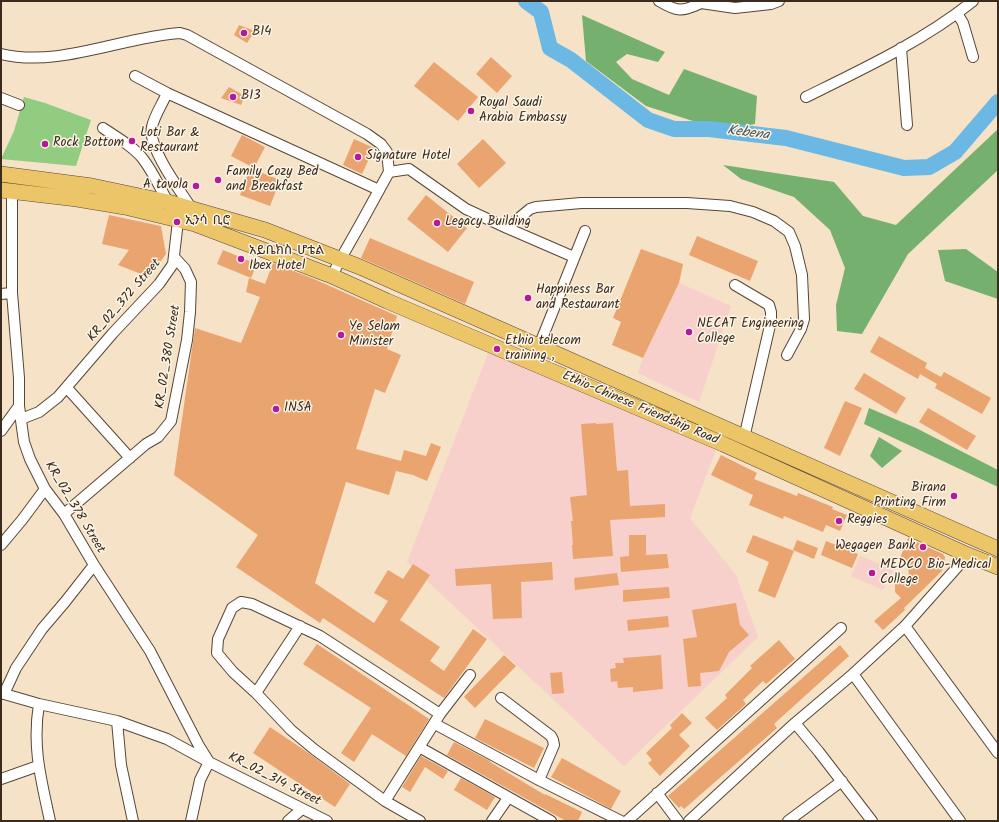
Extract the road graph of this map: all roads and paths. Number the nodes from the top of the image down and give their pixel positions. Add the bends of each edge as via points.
1 (659, 1) edge
2 (779, 1) edge
3 (973, 1) edge
4 (701, 2) edge
5 (957, 14) junction
6 (901, 48) junction
7 (1, 54) edge
8 (973, 57) dead end
9 (135, 76) dead end
10 (167, 93) junction
11 (806, 97) dead end
12 (1, 98) edge
13 (19, 105) dead end
14 (907, 125) dead end
15 (103, 128) dead end
16 (389, 172) junction
17 (1, 174) edge
18 (6, 190) edge
19 (379, 190) junction
20 (168, 202) junction
21 (192, 209) junction
22 (178, 220) junction
23 (507, 228) junction
24 (585, 231) dead end
25 (174, 257) junction
26 (574, 257) junction
27 (340, 260) junction
28 (332, 276) junction
29 (735, 284) dead end
30 (12, 293) junction
31 (1, 294) edge
32 (539, 346) junction
33 (786, 355) dead end
34 (68, 388) junction
35 (19, 406) junction
36 (21, 419) junction
37 (1, 430) edge
38 (728, 430) junction
39 (744, 438) junction
40 (723, 444) junction
41 (130, 458) junction
42 (45, 489) junction
43 (64, 514) junction
44 (1, 545) edge
45 (998, 549) edge
46 (968, 555) junction
47 (94, 565) junction
48 (998, 567) edge
49 (300, 626) junction
50 (905, 626) junction
51 (841, 628) dead end
52 (853, 674) junction
53 (470, 675) dead end
54 (256, 693) junction
55 (2, 694) edge
56 (501, 698) dead end
57 (39, 704) junction
58 (440, 714) junction
59 (117, 721) junction
60 (795, 723) junction
61 (435, 724) junction
62 (419, 747) junction
63 (998, 752) edge
64 (209, 762) junction
65 (38, 766) junction
66 (1, 779) edge
67 (538, 780) junction
68 (842, 781) junction
69 (657, 793) junction
70 (508, 798) junction
71 (385, 800) junction
72 (302, 809) junction
73 (50, 821) edge
74 (133, 821) edge
75 (191, 821) edge
76 (288, 821) edge
77 (327, 821) edge
78 (420, 821) edge
79 (492, 821) edge
80 (551, 821) edge
81 (621, 821) edge
82 (626, 821) edge
83 (678, 821) edge
84 (689, 821) edge
85 (788, 821) edge
86 (872, 821) edge
87 (960, 821) edge

1 - 4 street via 672,9 687,10
2 - 4 street via 735,8
3 - 5 street
5 - 6 street
5 - 8 street via 963,23
6 - 11 street
6 - 14 street
7 - 16 street via 36,57 58,55 180,33 187,35 367,134 387,152
9 - 10 street
10 - 19 street
10 - 21 street via 152,127 152,137 156,152
12 - 13 street
15 - 20 street via 142,158
16 - 19 street
16 - 23 street via 409,169 466,209
17 - 20 main road, Ethio-Chinese Friendship Road via 92,186
18 - 22 main road, Ethio-Chinese Friendship Road via 125,207
18 - 30 street, KR_02_378 Street
19 - 27 street
20 - 21 main road, Ethio-Chinese Friendship Road
21 - 27 main road, Ethio-Chinese Friendship Road via 265,230
22 - 25 street, KR_02_372 Street
22 - 28 main road, Ethio-Chinese Friendship Road via 195,224
23 - 26 street
23 - 33 street via 530,209 581,203 687,203 730,206 774,221 790,232 802,275 804,319
24 - 26 street
25 - 34 street, KR_02_372 Street via 170,270 159,284 113,333
25 - 41 street, KR_02_380 Street via 185,269 191,282 187,340 174,410 171,421 164,431
26 - 32 street
27 - 28 street
27 - 32 main road, Ethio-Chinese Friendship Road
28 - 40 main road, Ethio-Chinese Friendship Road
29 - 39 street via 769,305 771,312
30 - 31 street
30 - 35 street, KR_02_378 Street
32 - 38 main road, Ethio-Chinese Friendship Road
34 - 36 street, KR_02_372 Street via 39,412
34 - 41 street
35 - 36 street, KR_02_378 Street
35 - 37 street
36 - 42 street, KR_02_378 Street via 24,442
38 - 39 main road, Ethio-Chinese Friendship Road
38 - 40 main road
39 - 45 main road, Ethio-Chinese Friendship Road
40 - 46 main road, Ethio-Chinese Friendship Road
41 - 43 street, KR_02_380 Street
42 - 43 street, KR_02_378 Street
42 - 44 street
43 - 47 street, KR_02_378 Street
46 - 48 main road, Ethio-Chinese Friendship Road
46 - 50 street
47 - 55 street via 42,629
47 - 64 street, KR_02_378 Street via 150,651
49 - 54 street
49 - 54 street via 252,604 241,602 232,608 218,639 217,653
49 - 58 street via 320,636
50 - 52 street
50 - 63 street
51 - 69 street
52 - 60 street
52 - 87 street
53 - 58 street
54 - 71 street via 291,730 315,750
55 - 57 street, KR_02_314 Street
56 - 67 street via 553,740 554,745
57 - 59 street, KR_02_314 Street
57 - 65 street via 36,723
58 - 61 street
59 - 64 street, KR_02_314 Street via 167,739
59 - 74 street via 120,766
60 - 68 street
60 - 84 street
61 - 62 street
61 - 67 street
62 - 70 street
62 - 71 street
64 - 72 street, KR_02_314 Street
64 - 75 street via 200,780
65 - 66 street
65 - 73 street
67 - 81 street
68 - 85 street
68 - 86 street
69 - 82 street
69 - 83 street
70 - 79 street
70 - 80 street
71 - 78 street
72 - 76 street
72 - 77 street, KR_02_314 Street

